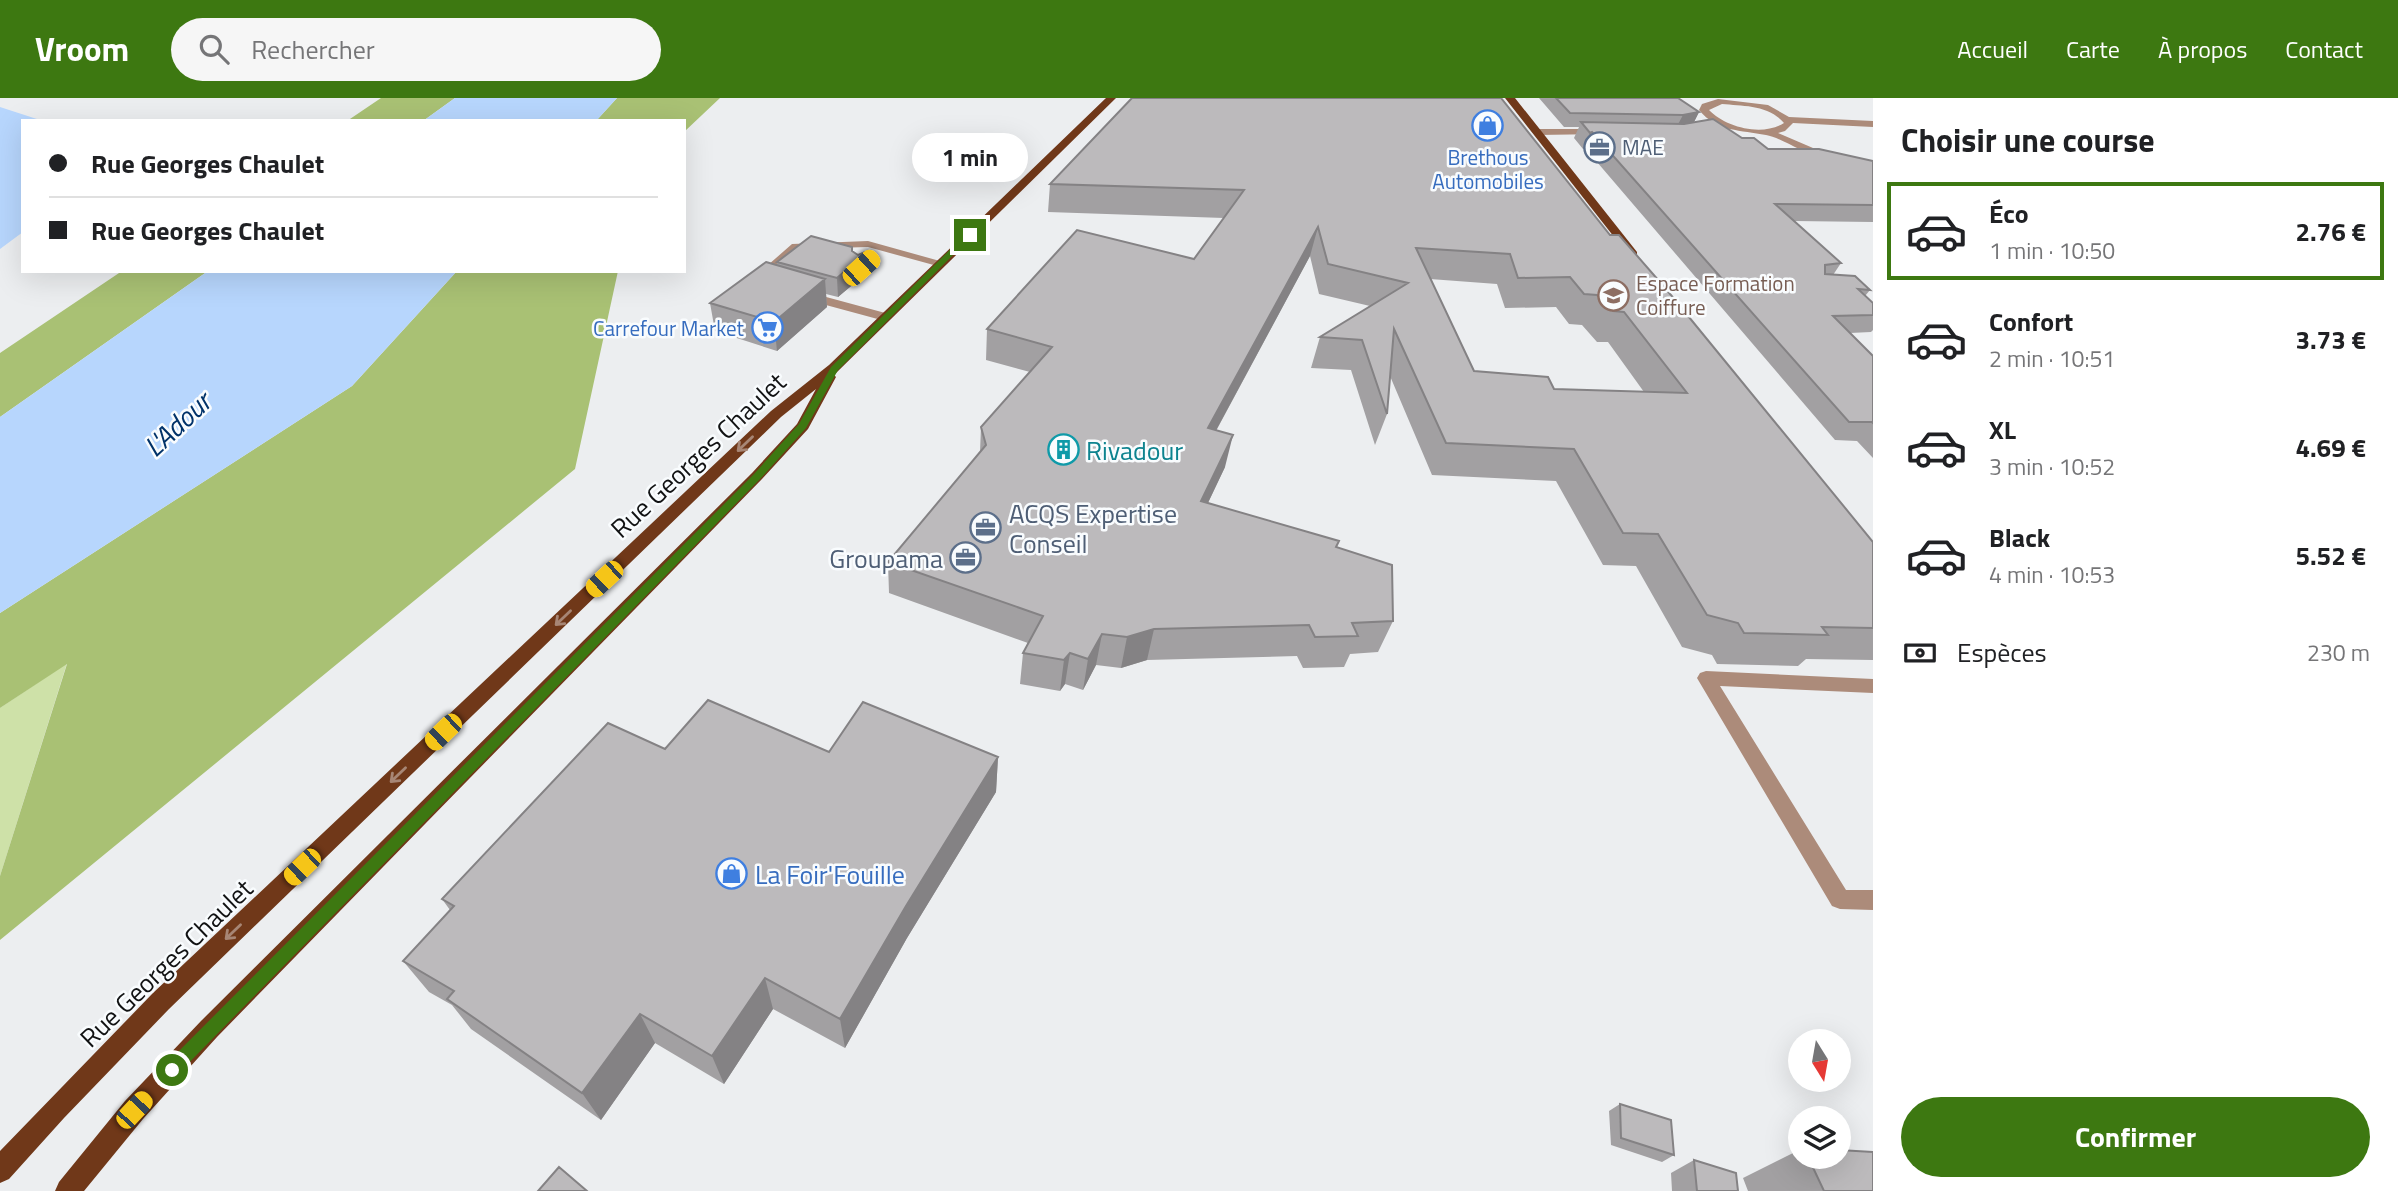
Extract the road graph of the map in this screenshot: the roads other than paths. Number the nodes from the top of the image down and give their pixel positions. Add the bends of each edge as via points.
1 (1111, 98) edge
2 (1510, 98) edge
3 (1732, 100) edge
4 (1787, 120) junction
5 (1873, 124) edge
6 (1726, 125) junction
7 (1713, 128) edge
8 (1537, 132) junction
9 (1769, 132) junction
10 (1610, 133) edge
11 (1839, 161) edge
12 (845, 244) junction
13 (884, 248) junction
14 (828, 259) edge
15 (868, 261) edge
16 (941, 263) junction
17 (1645, 268) edge
18 (768, 284) edge
19 (799, 284) edge
20 (839, 287) edge
21 (824, 300) junction
22 (885, 317) junction
23 (834, 369) junction
24 (1873, 686) edge
25 (1873, 900) edge
26 (0, 1170) edge
27 (68, 1191) edge

1 - 16 main road, Rue Georges Chaulet
2 - 8 main road
3 - 4 street via 1760,106
3 - 6 street via 1705,106 1707,115
4 - 5 street
4 - 9 street via 1786,128
6 - 7 street
6 - 9 street
8 - 10 street
8 - 17 main road
9 - 11 street
12 - 13 street
12 - 14 street
12 - 18 street via 796,246 755,281
13 - 15 street
13 - 16 street
16 - 22 main road, Rue Georges Chaulet
19 - 21 street via 792,291
20 - 21 street
21 - 22 street
22 - 23 main road, Rue Georges Chaulet
23 -> 26 main road, Rue Georges Chaulet via 776,414 161,1001
23 - 27 main road, Rue Georges Chaulet via 803,426 757,476 209,1029
24 - 25 street via 1706,678 1840,900

